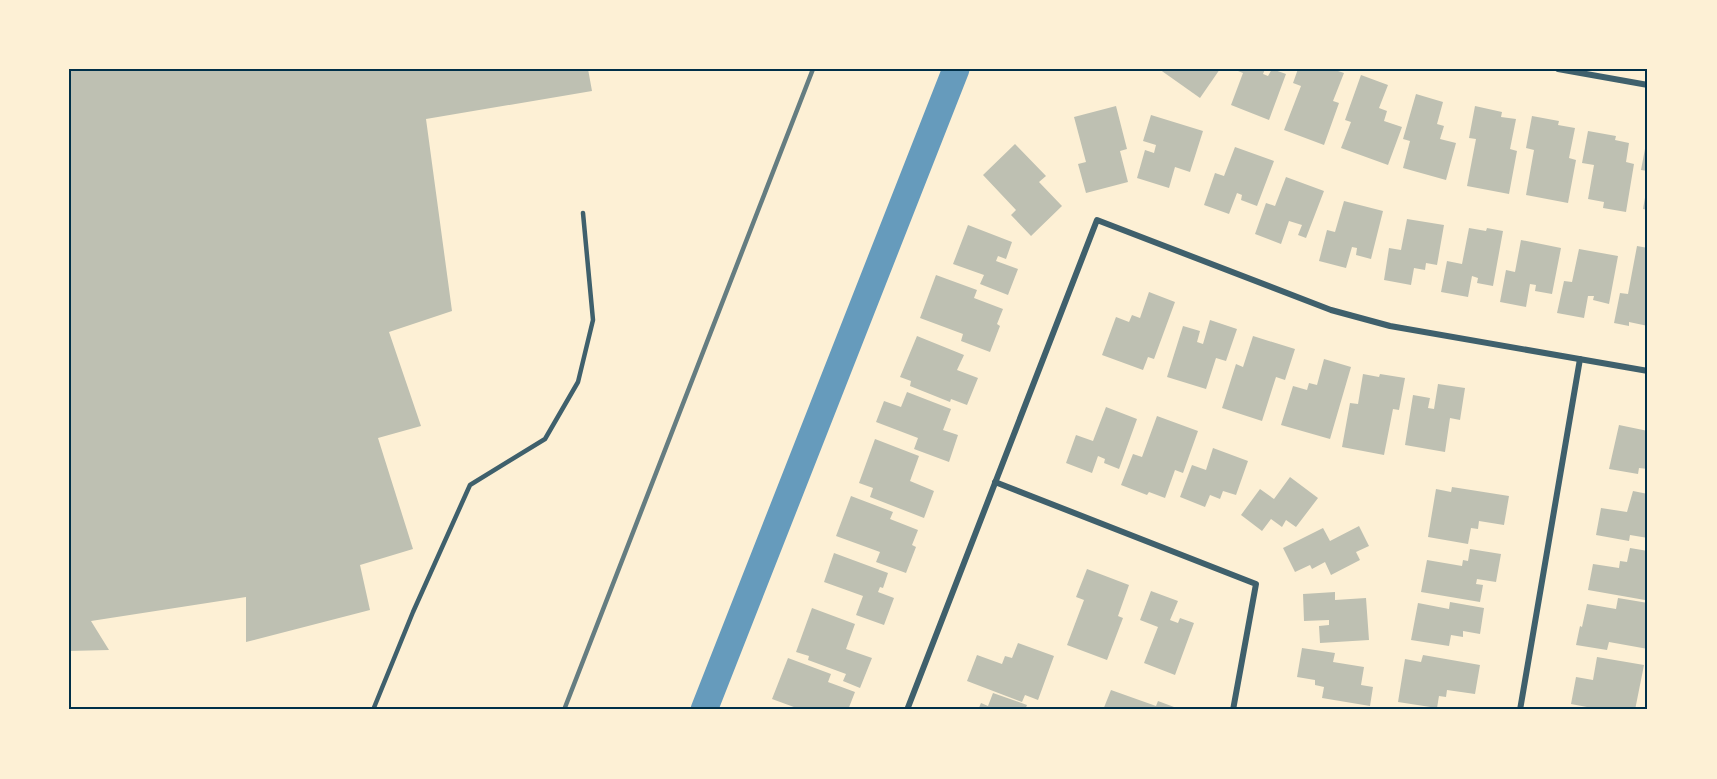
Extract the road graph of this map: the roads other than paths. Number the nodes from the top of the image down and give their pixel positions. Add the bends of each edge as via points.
1 (1558, 69) edge
2 (1648, 85) edge
3 (583, 213) dead end
4 (1580, 359) junction
5 (1648, 371) edge
6 (995, 482) junction
7 (374, 710) edge
8 (907, 710) edge
9 (1233, 710) edge
10 (1520, 710) edge

1 - 2 street
3 - 7 lane via 593,320 578,382 545,439 470,485
4 - 5 street
4 - 6 street via 1390,326 1331,310 1097,220
4 - 10 street
6 - 8 street
6 - 9 street via 1256,584

